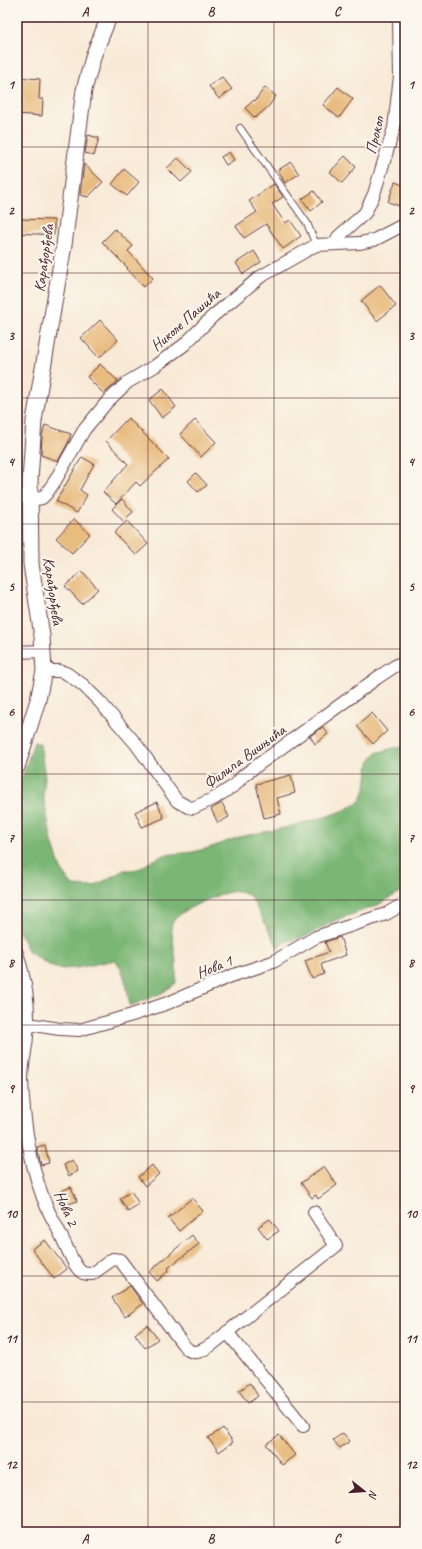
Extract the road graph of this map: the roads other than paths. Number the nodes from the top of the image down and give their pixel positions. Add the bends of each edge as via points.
1 (108, 17) edge
2 (399, 17) edge
3 (240, 128) dead end
4 (405, 224) edge
5 (336, 244) junction
6 (316, 245) junction
7 (24, 497) edge
8 (43, 651) junction
9 (17, 652) edge
10 (405, 661) edge
11 (44, 671) junction
12 (17, 767) edge
13 (405, 904) edge
14 (17, 953) edge
15 (28, 1024) junction
16 (314, 1212) dead end
17 (227, 1332) junction
18 (303, 1426) dead end

1 - 7 street, Карађорђева via 87,75 82,102 64,245 34,420
2 - 5 street, Прокоп via 400,76 394,128 374,194 365,213 337,239
3 - 6 lane via 307,223
4 - 5 street, Николе Пашића via 374,240
5 - 6 street, Николе Пашића
6 - 7 street, Николе Пашића via 260,277 213,316 184,345 128,382 84,430 56,482 46,494 42,498
7 - 8 street, Карађорђева
8 - 9 street
8 - 11 street, Карађорђева
10 - 11 street, Филипа Вишњића via 244,775 235,785 193,808 177,801 136,744 83,685 66,673
11 - 12 street, Карађорђева via 38,700
13 - 15 street, Нова 1 via 386,914 316,937 273,962 132,1015 79,1030
14 - 15 street, Нова 2 via 25,977
15 - 17 street, Нова 2 via 22,1077 30,1146 37,1180 49,1212 78,1268 92,1274 112,1259 118,1258 182,1343 192,1352 204,1349
16 - 17 street, Нова 2 via 336,1246
17 - 18 street

